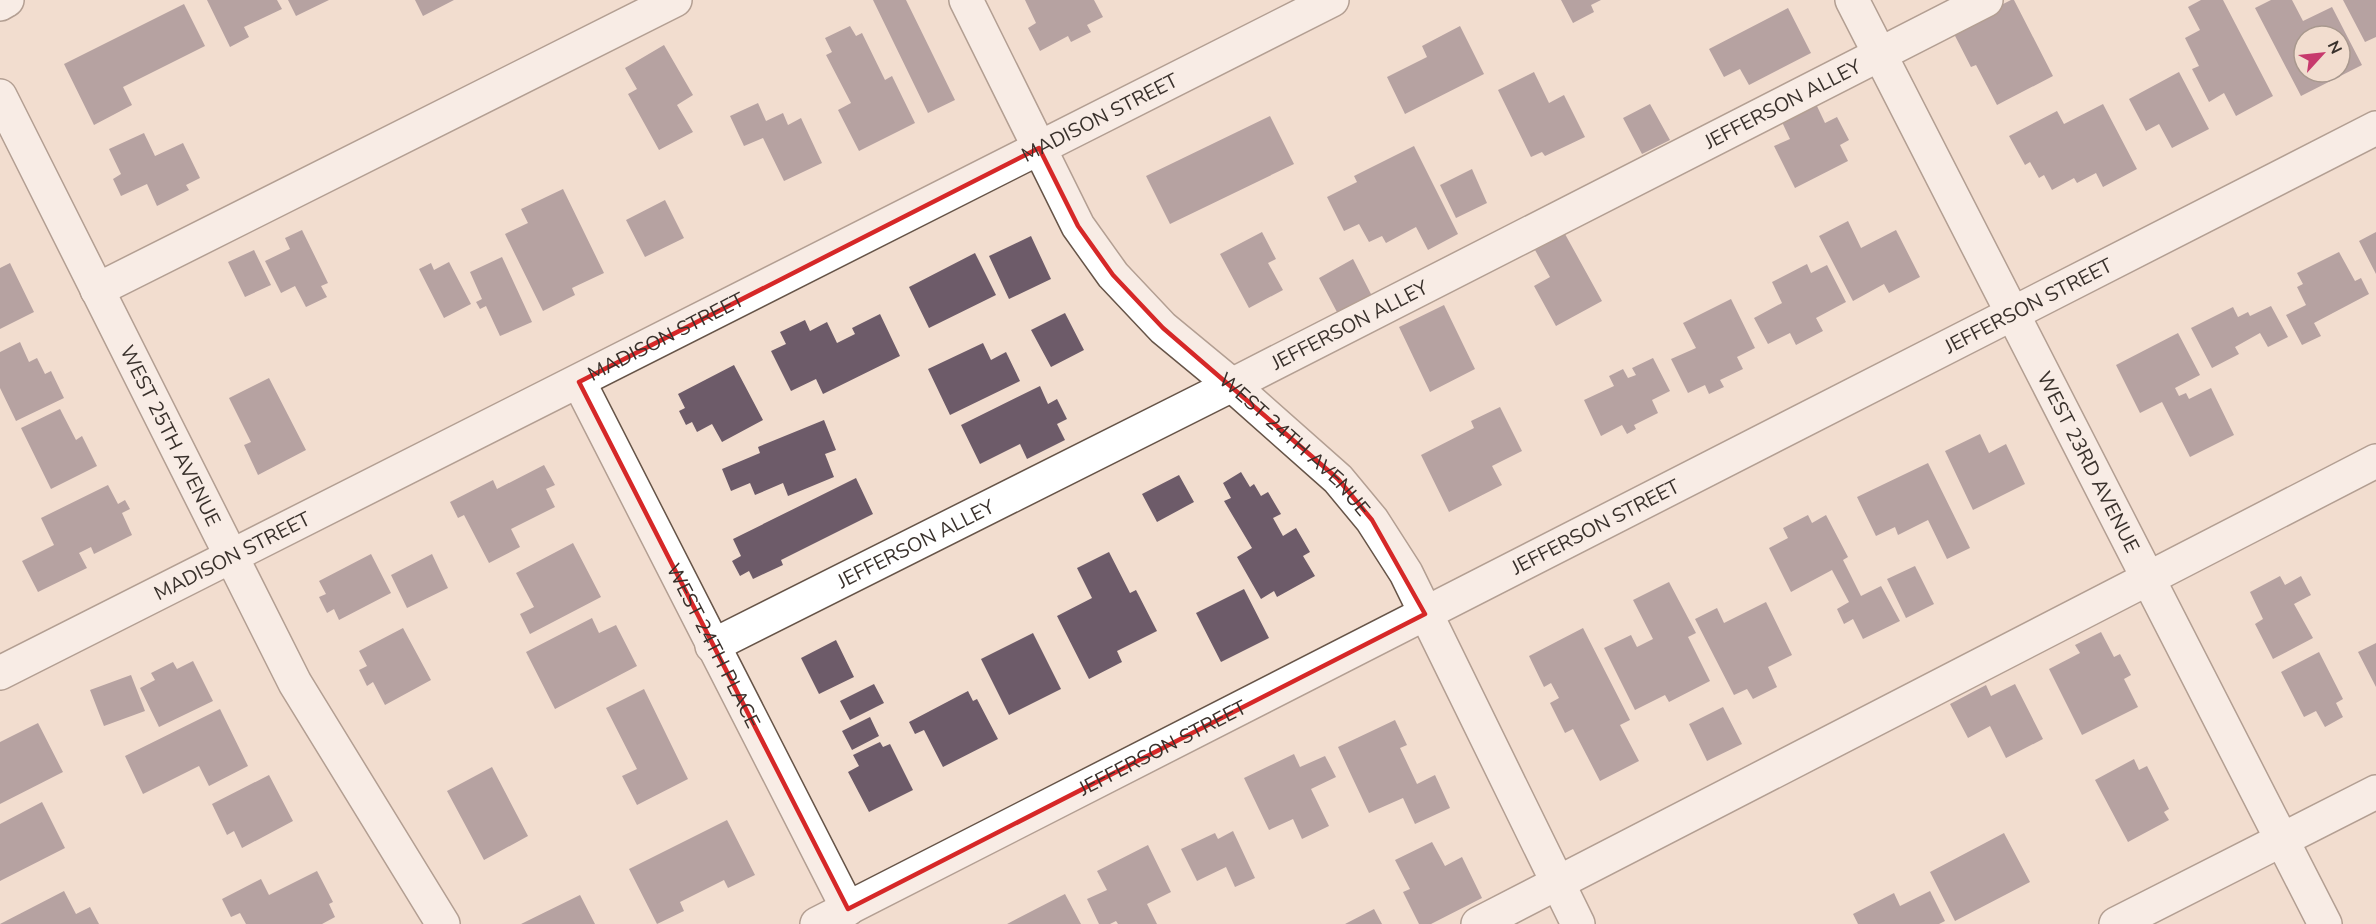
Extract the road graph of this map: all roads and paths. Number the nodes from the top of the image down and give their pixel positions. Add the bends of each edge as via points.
1 (7, 0) edge
2 (675, 0) edge
3 (966, 0) edge
4 (1332, 0) edge
5 (1852, 0) edge
6 (1986, 0) edge
7 (0, 4) edge
8 (1880, 55) junction
9 (0, 96) edge
10 (2376, 128) edge
11 (1039, 147) junction
12 (97, 290) junction
13 (2013, 314) junction
14 (579, 382) junction
15 (1232, 385) junction
16 (2376, 461) edge
17 (231, 556) junction
18 (2147, 577) junction
19 (1425, 614) junction
20 (712, 645) junction
21 (0, 673) edge
22 (2376, 792) edge
23 (2282, 840) junction
24 (1557, 884) junction
25 (848, 909) junction
26 (443, 924) edge
27 (817, 924) edge
28 (1478, 924) edge
29 (1578, 924) edge
30 (2116, 924) edge
31 (2325, 924) edge

1 - 7 street
2 - 12 street
3 - 11 street, WEST 24TH AVENUE
4 - 11 street, MADISON STREET
5 - 8 street, WEST 23RD AVENUE
6 - 8 street, JEFFERSON ALLEY
8 - 13 street, WEST 23RD AVENUE
8 - 15 street, JEFFERSON ALLEY
9 - 12 street, WEST 25TH AVENUE
10 - 13 street, JEFFERSON STREET
11 - 14 street, MADISON STREET
11 - 15 street, WEST 24TH AVENUE via 1078,226 1113,275 1163,328
12 - 17 street, WEST 25TH AVENUE
13 - 18 street, WEST 23RD AVENUE
13 - 19 street, JEFFERSON STREET
14 - 17 street, MADISON STREET
14 - 20 street, WEST 24TH PLACE
15 - 19 street, WEST 24TH AVENUE via 1338,479 1372,520 1406,573
15 - 20 street, JEFFERSON ALLEY
16 - 18 street
17 - 21 street, MADISON STREET
17 - 26 street, WEST 25TH AVENUE via 295,682
18 - 23 street, WEST 23RD AVENUE
18 - 24 street
19 - 24 street, WEST 24TH AVENUE
19 - 25 street, JEFFERSON STREET
20 - 25 street, WEST 24TH PLACE
22 - 23 street
23 - 30 street
23 - 31 street, WEST 23RD AVENUE
24 - 28 street
24 - 29 street, WEST 24TH AVENUE
25 - 27 street, JEFFERSON STREET

